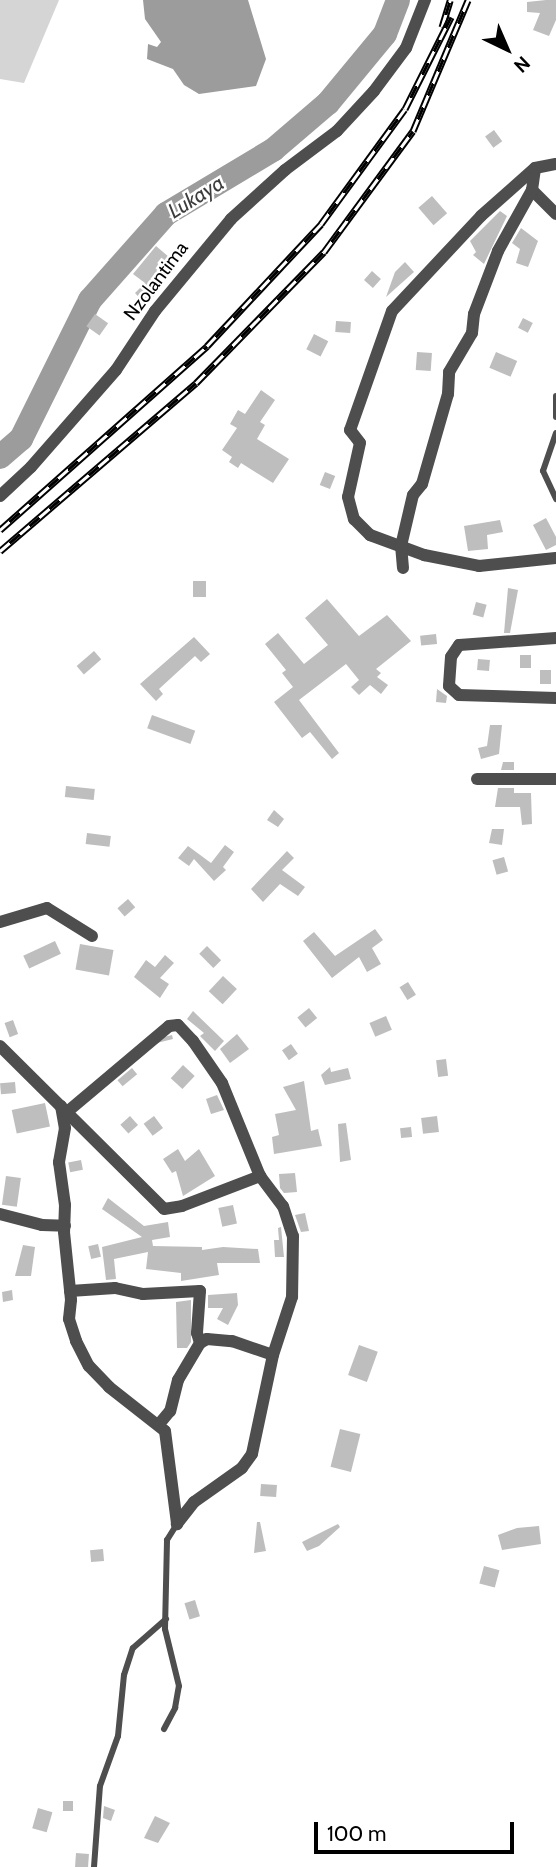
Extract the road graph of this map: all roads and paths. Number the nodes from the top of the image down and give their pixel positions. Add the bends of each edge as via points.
1 (425, 0) edge
2 (556, 163) edge
3 (535, 167) junction
4 (532, 190) junction
5 (556, 214) edge
6 (556, 396) edge
7 (556, 417) edge
8 (556, 433) edge
9 (0, 496) edge
10 (556, 499) edge
11 (401, 546) junction
12 (556, 558) edge
13 (403, 568) dead end
14 (556, 638) edge
15 (556, 698) edge
16 (477, 779) dead end
17 (556, 779) edge
18 (0, 922) edge
19 (92, 936) dead end
20 (0, 1046) edge
21 (64, 1109) junction
22 (260, 1176) junction
23 (0, 1214) edge
24 (65, 1226) junction
25 (71, 1291) junction
26 (200, 1343) junction
27 (273, 1355) junction
28 (159, 1424) junction
29 (177, 1524) junction
30 (166, 1619) junction
31 (164, 1730) dead end
32 (94, 1867) edge

1 - 9 street, Nzolantima via 406,48 374,91 337,131 231,219 155,311 116,370
2 - 3 street
3 - 4 street
3 - 11 street via 481,216 395,307 351,426 360,443 348,497 354,519 373,537
4 - 5 street
4 - 11 street via 498,251 474,314 472,333 449,372 448,394 422,484 413,495
6 - 7 lane
8 - 10 lane via 543,471
11 - 12 street via 479,566
11 - 13 street
14 - 15 street via 459,645 451,657 449,686 459,695
16 - 17 street
18 - 19 street via 47,908
20 - 21 street
21 - 22 street via 164,1209 175,1209
21 - 22 street via 169,1026 178,1026 222,1083
21 - 24 street via 59,1162
22 - 27 street via 283,1206 295,1253 291,1303
23 - 24 street
24 - 25 street
25 - 26 street via 115,1289 144,1294 198,1290
25 - 28 street via 69,1319 89,1366
26 - 27 street via 207,1339 232,1341
26 - 28 street via 178,1380 170,1411
27 - 29 street via 252,1454 242,1468 194,1502
28 - 29 street via 168,1440
29 - 30 lane via 167,1541
30 - 31 lane via 179,1686
30 - 32 lane via 133,1648 124,1675 118,1736 100,1786

